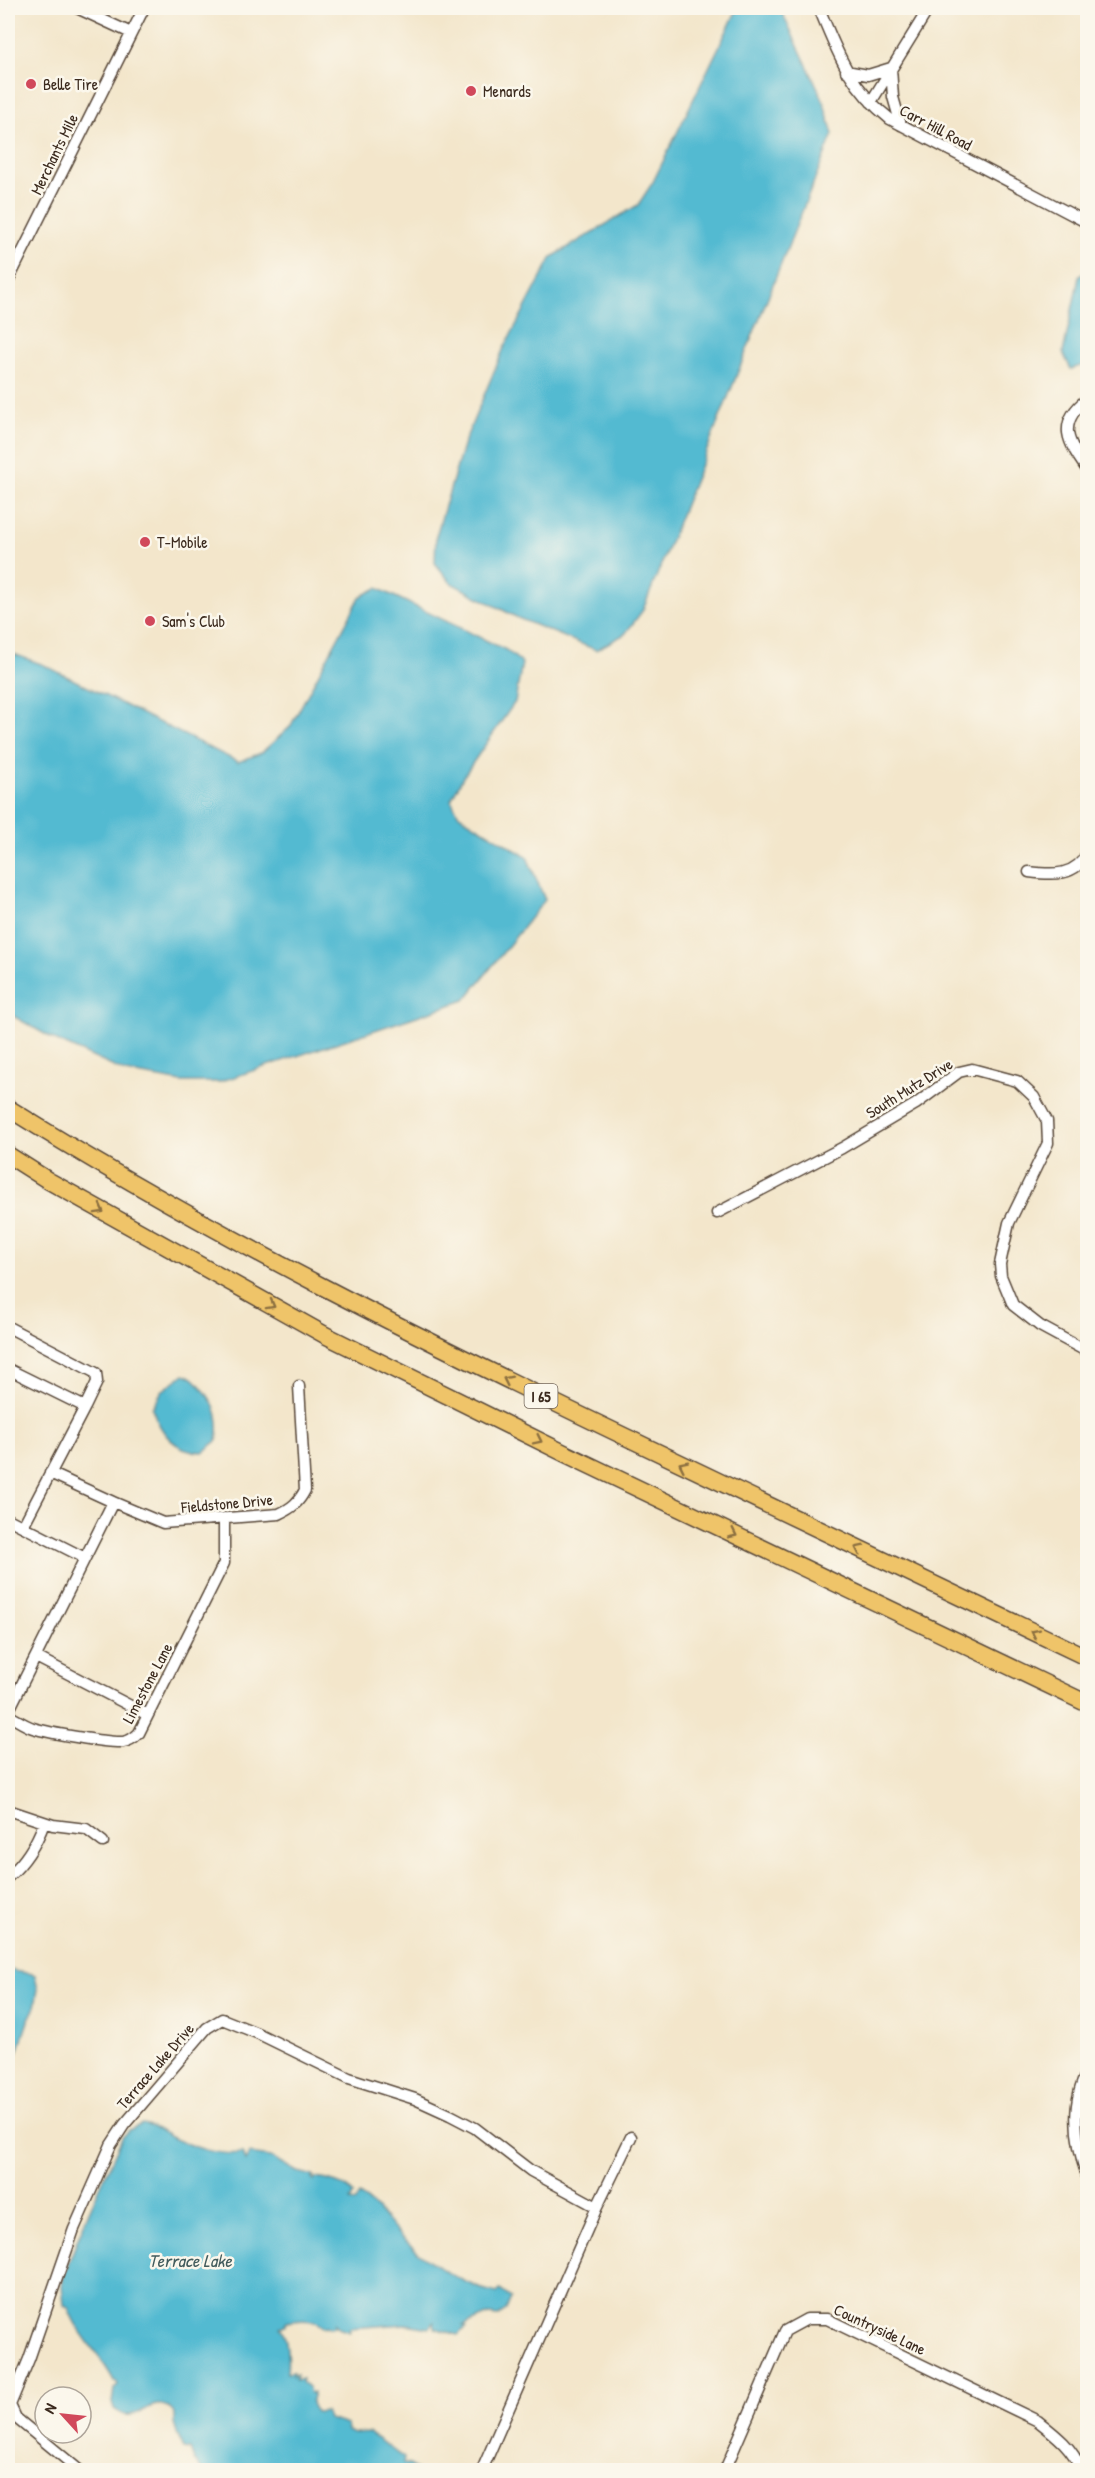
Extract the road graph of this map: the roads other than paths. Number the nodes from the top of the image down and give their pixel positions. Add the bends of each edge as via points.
1 (77, 8) edge
2 (144, 8) edge
3 (819, 8) edge
4 (929, 8) edge
5 (131, 33) junction
6 (891, 68) junction
7 (846, 71) junction
8 (871, 102) junction
9 (901, 125) junction
10 (1088, 223) edge
11 (8, 281) edge
12 (1088, 398) edge
13 (1088, 471) edge
14 (1088, 852) edge
15 (1029, 872) dead end
16 (8, 1108) edge
17 (8, 1155) edge
18 (717, 1213) dead end
19 (8, 1327) edge
20 (1088, 1352) edge
21 (8, 1369) edge
22 (299, 1386) dead end
23 (85, 1407) junction
24 (50, 1473) junction
25 (112, 1502) junction
26 (224, 1518) junction
27 (8, 1519) edge
28 (23, 1526) junction
29 (85, 1558) junction
30 (36, 1657) junction
31 (1088, 1658) edge
32 (1088, 1704) edge
33 (8, 1714) edge
34 (148, 1715) junction
35 (8, 1810) edge
36 (44, 1823) junction
37 (103, 1842) dead end
38 (8, 1877) edge
39 (1088, 2071) edge
40 (631, 2137) dead end
41 (1088, 2179) edge
42 (597, 2206) junction
43 (79, 2470) edge
44 (482, 2470) edge
45 (725, 2470) edge
46 (1081, 2470) edge

1 - 5 street
2 - 5 street, Merchants Mile
3 - 7 street, Carr Hill Road
4 - 6 street
5 - 11 street, Merchants Mile
6 - 7 street via 867,75
6 - 8 street
6 - 9 street via 893,97
7 - 8 street, Carr Hill Road
8 - 9 street, Carr Hill Road
9 - 10 street, Carr Hill Road
12 - 13 street via 1074,409 1067,425 1069,444
14 - 15 street via 1065,873 1055,876
31 -> 16 highway, I 65 via 344,1300
17 -> 32 highway, I 65 via 325,1335
18 - 20 street, South Mutz Drive via 842,1148 916,1104 959,1072 972,1069 1017,1081 1034,1097 1047,1121 1048,1143 1009,1223 1001,1276 1013,1305 1040,1326
19 - 23 street via 96,1373 97,1382
21 - 23 street
22 - 26 street, Fieldstone Drive via 305,1490 300,1500 279,1514
23 - 24 street
24 - 25 street, Fieldstone Drive
24 - 28 street
25 - 26 street, Fieldstone Drive via 163,1523
25 - 29 street
26 - 34 street, Limestone Lane via 224,1563
27 - 28 street
28 - 29 street
29 - 30 street
30 - 33 street
30 - 34 street
33 - 34 street, Limestone Lane via 49,1731 123,1742 139,1733
35 - 36 street
36 - 37 street via 86,1829
36 - 38 street via 22,1864
39 - 41 street via 1077,2103 1078,2150
40 - 42 street
42 - 43 street, Terrace Lake Drive via 531,2171 475,2128 450,2115 349,2078 222,2019 207,2028 111,2145 74,2229 29,2359 9,2404 16,2418
42 - 44 street
45 - 46 street, Countryside Lane via 785,2331 807,2319 827,2319 1038,2421 1063,2440

